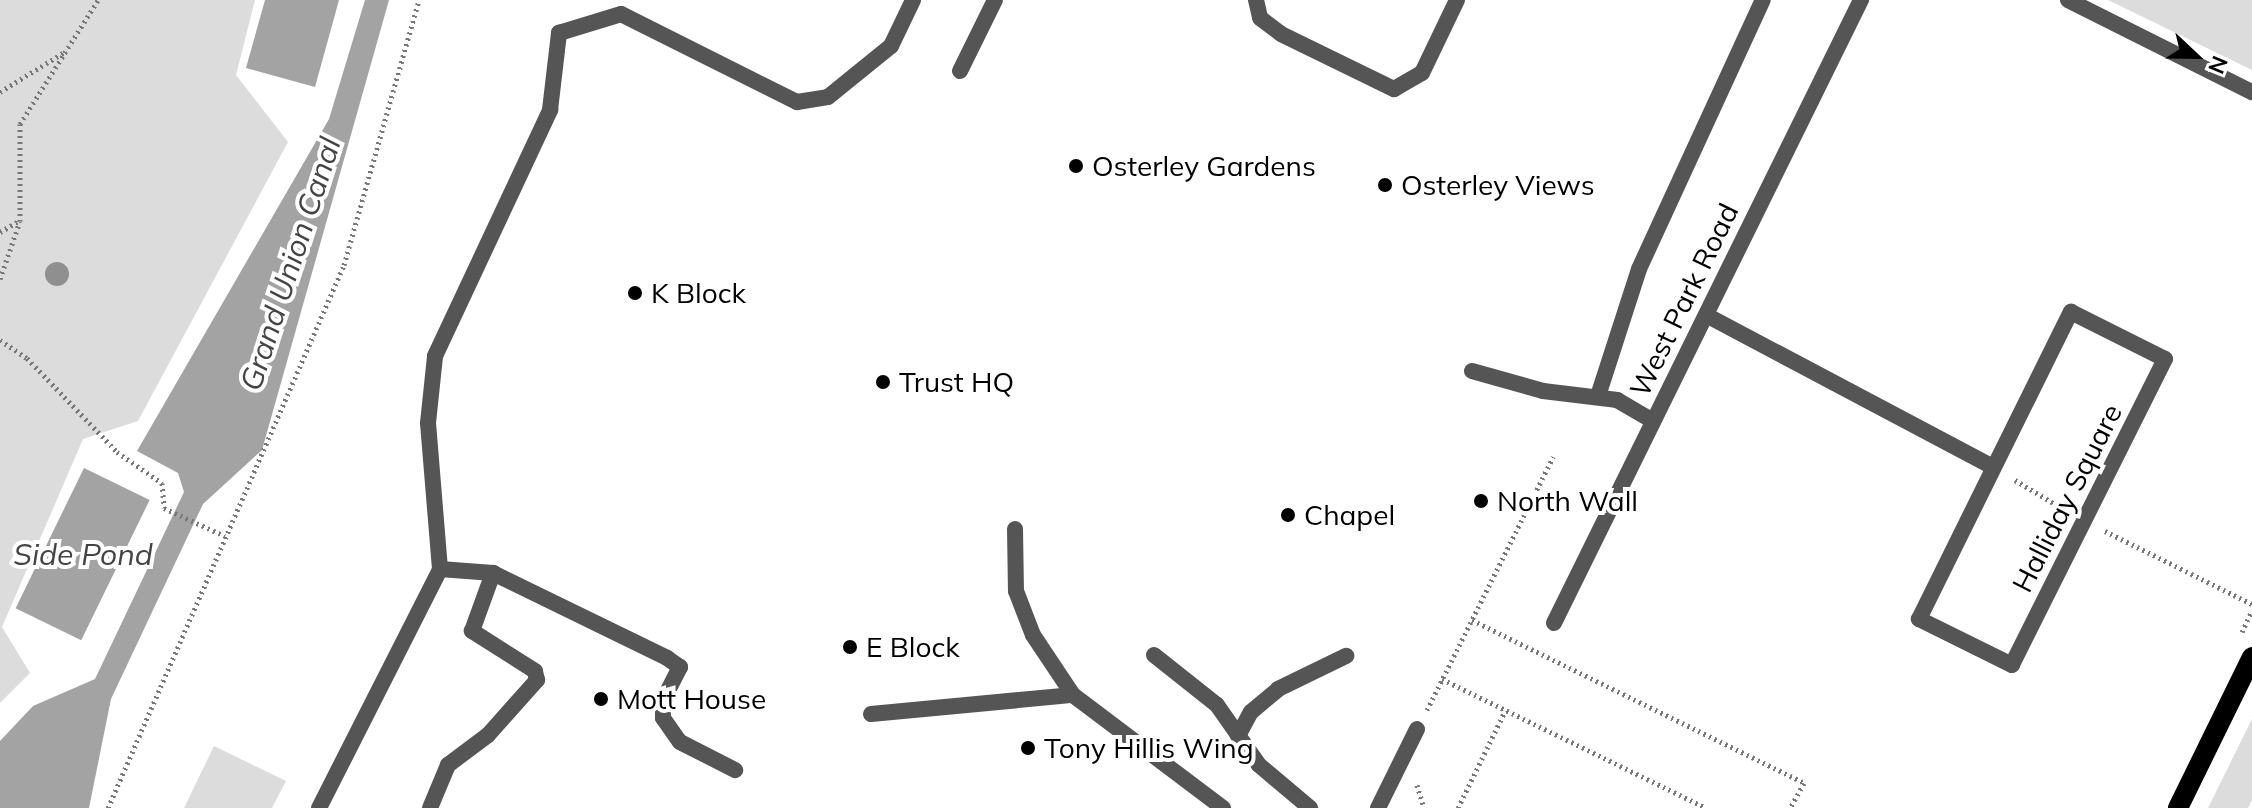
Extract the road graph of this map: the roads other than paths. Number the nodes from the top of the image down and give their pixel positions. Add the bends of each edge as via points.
1 (913, 0) edge
2 (995, 0) edge
3 (1256, 0) edge
4 (1457, 0) edge
5 (1763, 0) edge
6 (1861, 0) edge
7 (2068, 0) edge
8 (960, 71) dead end
9 (2252, 92) edge
10 (1706, 315) junction
11 (1472, 371) dead end
12 (1598, 396) junction
13 (1653, 421) junction
14 (1993, 467) junction
15 (1015, 529) dead end
16 (440, 569) junction
17 (493, 573) junction
18 (1554, 623) dead end
19 (1154, 655) dead end
20 (1346, 656) dead end
21 (2252, 657) edge
22 (1073, 695) junction
23 (871, 714) dead end
24 (1417, 729) road end
25 (1238, 736) junction
26 (735, 770) dead end
27 (319, 808) edge
28 (430, 808) edge
29 (1223, 808) edge
30 (1310, 808) edge
31 (1378, 808) edge
32 (2178, 808) edge

1 - 16 street via 891,46 828,97 797,102 621,14 559,33 550,110 435,356 428,423
2 - 8 street
3 - 4 street via 1260,18 1281,34 1394,89 1422,73
5 - 12 street via 1639,269
6 - 10 street, West Park Road
7 - 9 street
10 - 13 street, West Park Road
10 - 14 street
11 - 12 street via 1543,391
12 - 13 street
13 - 18 street, West Park Road
14 - 14 street, Halliday Square via 1919,619 2012,665 2165,359 2071,312
15 - 22 street via 1016,591 1033,635
16 - 17 street
16 - 27 street
17 - 26 street via 680,667 663,700 663,718 680,742
17 - 28 street via 472,631 535,671 537,680 488,735 448,765
19 - 25 street via 1217,705
20 - 25 street via 1278,689
21 - 32 main road
22 - 23 street
22 - 29 street
24 - 31 street
25 - 30 street via 1259,765

